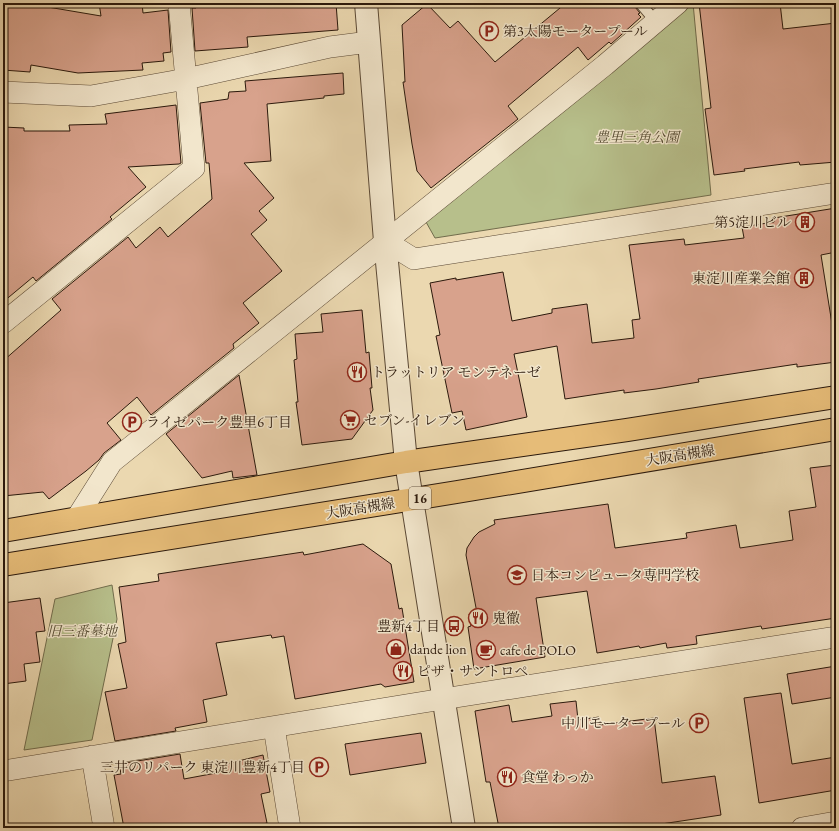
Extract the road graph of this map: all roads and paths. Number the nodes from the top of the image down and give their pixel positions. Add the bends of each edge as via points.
1 (179, 3) edge
2 (640, 3) edge
3 (678, 3) edge
4 (369, 4) edge
5 (656, 22) junction
6 (369, 42) junction
7 (186, 79) junction
8 (3, 92) edge
9 (836, 193) edge
10 (385, 241) junction
11 (3, 323) edge
12 (836, 397) edge
13 (836, 429) edge
14 (406, 462) junction
15 (412, 499) junction
16 (76, 519) junction
17 (3, 531) edge
18 (3, 565) edge
19 (836, 637) edge
20 (444, 699) junction
21 (274, 727) junction
22 (92, 756) junction
23 (3, 771) edge
24 (104, 828) edge
25 (290, 828) edge
26 (464, 828) edge

1 - 7 street
2 - 5 lane
3 - 5 street
4 - 6 street
5 - 10 street
6 - 7 street via 330,47
6 - 10 street
7 - 8 street via 92,96
7 - 11 street via 194,168
9 - 10 street via 414,259
10 - 14 street
10 - 16 street via 112,462
12 - 14 main road
13 - 15 main road, 大阪高槻線 / 16
14 - 15 street
14 - 16 main road
15 - 18 main road, 大阪高槻線 / 16
15 - 20 street
16 - 17 main road
19 - 20 street
20 - 21 street
20 - 26 street
21 - 22 street
21 - 25 street
22 - 23 street
22 - 24 street

